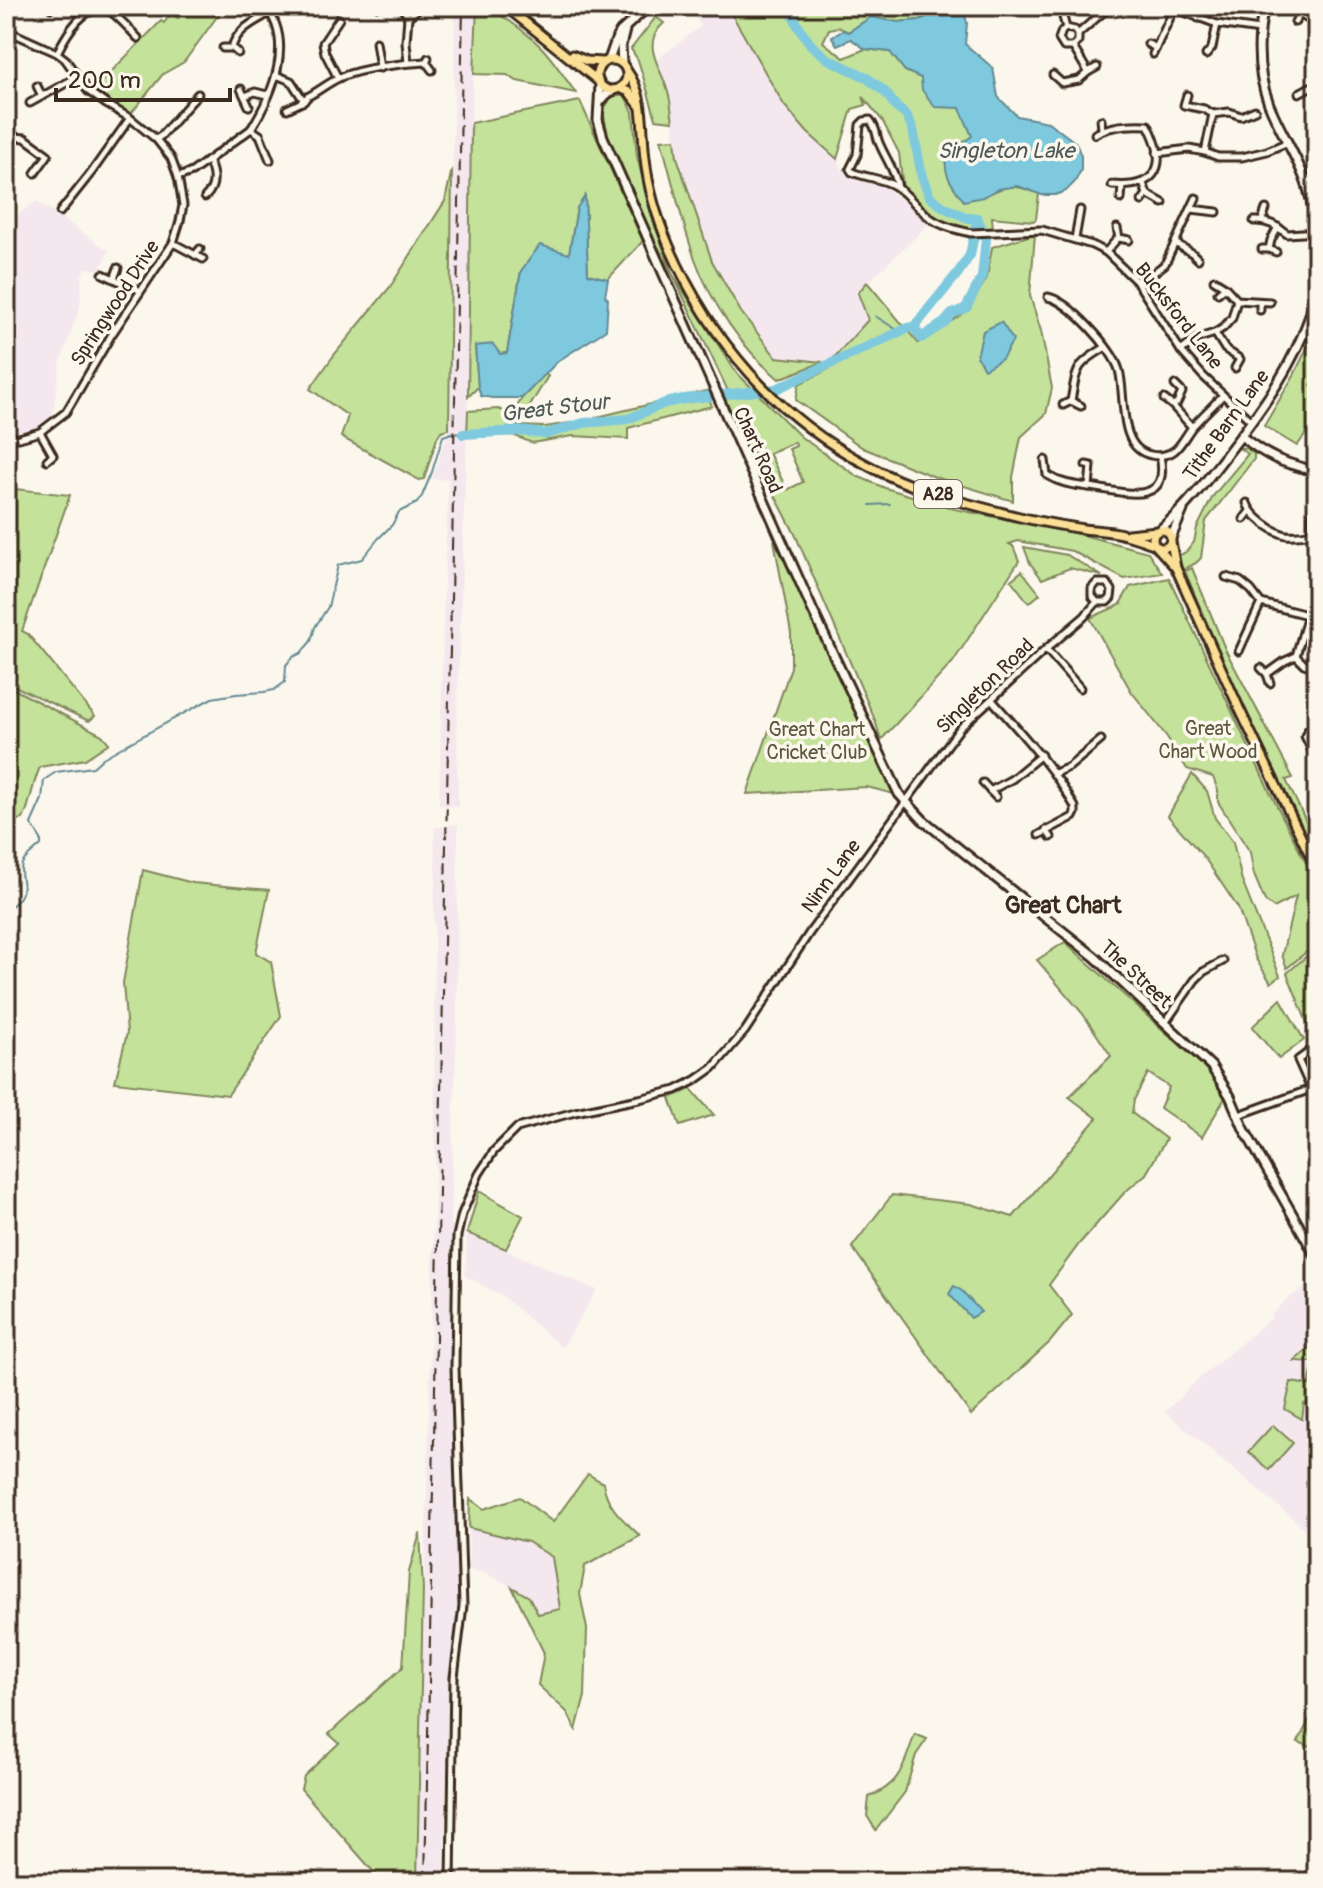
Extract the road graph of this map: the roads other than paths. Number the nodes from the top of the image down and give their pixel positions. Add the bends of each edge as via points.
1 (12, 6) edge
2 (71, 6) edge
3 (265, 6) edge
4 (401, 6) edge
5 (422, 6) edge
6 (505, 6) edge
7 (649, 6) edge
8 (1063, 6) edge
9 (1110, 6) edge
10 (1201, 6) edge
11 (1264, 6) edge
12 (1305, 6) edge
13 (1171, 8) edge
14 (430, 11) dead end
15 (271, 12) junction
16 (80, 14) junction
17 (1301, 15) junction
18 (408, 17) junction
19 (1198, 18) junction
20 (339, 19) dead end
21 (1308, 19) dead end
22 (6, 20) edge
23 (630, 21) junction
24 (1295, 22) dead end
25 (1217, 24) junction
26 (1066, 28) junction
27 (6, 30) edge
28 (1260, 30) junction
29 (1078, 34) junction
30 (138, 38) dead end
31 (376, 42) dead end
32 (1148, 44) dead end
33 (1073, 47) junction
34 (223, 48) dead end
35 (232, 48) junction
36 (1212, 48) junction
37 (1219, 50) dead end
38 (563, 51) junction
39 (57, 53) junction
40 (238, 53) dead end
41 (1206, 55) dead end
42 (606, 61) junction
43 (408, 63) junction
44 (622, 63) junction
45 (1097, 67) dead end
46 (380, 68) junction
47 (432, 70) dead end
48 (627, 71) junction
49 (1088, 72) junction
50 (276, 75) junction
51 (1053, 75) dead end
52 (77, 77) junction
53 (338, 78) junction
54 (599, 82) junction
55 (1062, 83) junction
56 (1317, 85) edge
57 (37, 86) dead end
58 (241, 89) dead end
59 (617, 89) junction
60 (1059, 91) dead end
61 (1299, 93) dead end
62 (198, 94) dead end
63 (267, 95) junction
64 (1187, 95) dead end
65 (42, 96) junction
66 (245, 96) junction
67 (304, 101) junction
68 (30, 103) dead end
69 (598, 103) junction
70 (249, 106) dead end
71 (641, 108) junction
72 (287, 109) dead end
73 (1255, 110) dead end
74 (1213, 114) junction
75 (130, 118) junction
76 (1101, 120) dead end
77 (251, 129) junction
78 (1102, 129) junction
79 (1095, 134) dead end
80 (6, 136) edge
81 (156, 139) junction
82 (1288, 142) junction
83 (1205, 152) junction
84 (1157, 153) junction
85 (208, 160) junction
86 (270, 160) dead end
87 (35, 173) dead end
88 (1317, 176) edge
89 (178, 177) junction
90 (1306, 181) junction
91 (1143, 183) junction
92 (1112, 185) dead end
93 (1122, 186) junction
94 (898, 188) junction
95 (1147, 194) junction
96 (205, 197) dead end
97 (1196, 198) dead end
98 (1121, 199) dead end
99 (1142, 201) dead end
100 (1163, 203) dead end
101 (1191, 209) junction
102 (1266, 209) dead end
103 (1080, 210) dead end
104 (60, 212) dead end
105 (1217, 212) dead end
106 (1262, 220) junction
107 (1254, 221) dead end
108 (1278, 227) junction
109 (1117, 228) dead end
110 (1317, 231) edge
111 (1119, 238) junction
112 (1075, 239) junction
113 (1129, 240) dead end
114 (173, 243) junction
115 (1175, 243) junction
116 (200, 249) dead end
117 (1106, 252) junction
118 (1276, 252) dead end
119 (195, 255) junction
120 (203, 259) dead end
121 (1198, 259) dead end
122 (1317, 267) edge
123 (118, 268) dead end
124 (103, 274) dead end
125 (114, 279) junction
126 (1214, 280) dead end
127 (1137, 282) junction
128 (1225, 287) junction
129 (139, 290) junction
130 (1218, 293) dead end
131 (1048, 297) dead end
132 (1237, 300) junction
133 (1260, 302) junction
134 (1270, 302) dead end
135 (1260, 310) dead end
136 (1215, 333) junction
137 (1106, 347) junction
138 (1181, 351) junction
139 (1235, 368) dead end
140 (1175, 385) dead end
141 (1223, 395) junction
142 (1164, 399) dead end
143 (1071, 401) junction
144 (1063, 405) dead end
145 (1172, 405) junction
146 (1081, 406) dead end
147 (1252, 422) junction
148 (1192, 427) junction
149 (40, 432) junction
150 (1241, 436) junction
151 (6, 438) edge
152 (1160, 456) junction
153 (53, 457) dead end
154 (1045, 460) dead end
155 (1086, 465) dead end
156 (1317, 472) edge
157 (1089, 487) junction
158 (1317, 497) edge
159 (1247, 503) dead end
160 (1184, 508) junction
161 (1250, 511) junction
162 (1244, 519) dead end
163 (1159, 530) junction
164 (1312, 533) junction
165 (1126, 535) junction
166 (1171, 540) junction
167 (1156, 545) junction
168 (1176, 568) junction
169 (1316, 575) edge
170 (1226, 577) dead end
171 (1097, 602) junction
172 (1261, 603) junction
173 (1307, 615) junction
174 (1046, 649) junction
175 (1239, 651) dead end
176 (1296, 656) junction
177 (1261, 668) dead end
178 (1317, 668) edge
179 (1267, 674) junction
180 (1270, 683) dead end
181 (1080, 688) dead end
182 (992, 700) junction
183 (1317, 725) edge
184 (1101, 740) dead end
185 (1041, 755) junction
186 (1317, 761) edge
187 (1055, 773) junction
188 (983, 783) dead end
189 (990, 791) junction
190 (996, 797) dead end
191 (906, 802) junction
192 (1046, 830) junction
193 (1039, 835) dead end
194 (1051, 837) dead end
195 (1317, 870) edge
196 (1223, 961) dead end
197 (1165, 1023) junction
198 (1309, 1052) dead end
199 (1239, 1115) junction
200 (1317, 1258) edge
201 (451, 1882) edge

1 - 22 street
2 - 16 street
3 - 15 street
4 - 18 street
5 - 14 street
5 - 18 street
6 - 38 main road
7 - 23 street
8 - 26 street
9 - 29 street
10 - 19 street
11 - 28 street
12 - 17 street
13 - 19 street
13 - 32 street via 1154,51
15 - 35 street via 240,31
15 - 50 street via 281,43
16 - 30 street via 104,8
16 - 39 street
17 - 21 street
17 - 24 street
18 - 43 street
19 - 25 street
20 - 53 street via 323,43
23 - 42 street
23 - 44 street via 621,42
25 - 28 street
25 - 36 street
26 - 29 street
26 - 33 street via 1059,34 1060,43
27 - 39 street, Springwood Drive
28 - 82 street via 1264,86
29 - 33 street
31 - 46 street
33 - 49 street
34 - 35 street
35 - 40 street
36 - 37 street
36 - 41 street
38 - 42 main road via 587,61
38 - 54 main road
39 - 52 street, Springwood Drive
42 - 44 main road
42 - 54 main road via 597,70
43 - 46 street
43 - 47 street via 427,60
44 - 48 main road
45 - 49 street
46 - 53 street
48 - 59 main road
48 - 71 main road, A28
49 - 55 street
50 - 63 street
50 - 67 street via 291,81
51 - 55 street
52 - 65 street
52 - 75 street, Springwood Drive via 88,91
53 - 67 street
54 - 59 main road via 608,90
54 - 69 street, Chart Road
55 - 60 street
56 - 61 street
57 - 65 street
58 - 66 street
59 - 69 street
59 - 71 main road via 629,92
62 - 81 street
63 - 66 street
63 - 77 street
64 - 74 street via 1184,105
65 - 68 street
66 - 70 street
67 - 72 street
69 - 191 street, Chart Road via 603,137 812,609
71 - 165 main road, A28 via 647,176 667,242 718,334 773,397 840,449 911,485 1002,513
73 - 74 street via 1241,116
74 - 83 street
75 - 81 street, Springwood Drive
75 - 104 street
76 - 78 street
77 - 85 street
77 - 86 street via 260,135
78 - 79 street
78 - 84 street via 1148,122
80 - 87 street via 25,138 48,155
81 - 89 street, Springwood Drive
82 - 83 street via 1242,157
82 - 90 street
83 - 84 street
84 - 91 street via 1158,166
85 - 89 street
85 - 96 street via 214,180
88 - 90 street
89 - 114 street, Springwood Drive via 183,205
90 - 110 street
91 - 93 street
91 - 95 street
92 - 93 street
93 - 98 street
94 - 94 street, Bucksford Lane via 850,169 864,121 870,120 878,132
94 - 112 street, Bucksford Lane via 945,226 979,232 1035,229
95 - 99 street
95 - 100 street
97 - 101 street
101 - 105 street
101 - 115 street
102 - 106 street
103 - 112 street
106 - 107 street
106 - 108 street
108 - 110 street via 1287,234
108 - 118 street via 1265,249
109 - 111 street
111 - 113 street
111 - 117 street
112 - 117 street, Bucksford Lane
114 - 119 street
114 - 129 street, Springwood Drive
115 - 121 street
115 - 127 street via 1165,264
116 - 119 street
117 - 127 street, Bucksford Lane
119 - 120 street
122 - 147 street, Tithe Barn Lane via 1306,324 1276,388
123 - 125 street
124 - 125 street
125 - 129 street
126 - 128 street
127 - 138 street, Bucksford Lane
128 - 130 street
128 - 132 street
129 - 149 street, Springwood Drive via 66,412
131 - 137 street via 1057,299
132 - 133 street
132 - 136 street via 1232,318
133 - 134 street
133 - 135 street
136 - 138 street
136 - 139 street via 1240,359
137 - 143 street via 1077,369
137 - 152 street via 1119,368 1132,442 1148,455
138 - 141 street, Bucksford Lane
140 - 145 street via 1182,392
141 - 147 street, Bucksford Lane
141 - 148 street
142 - 145 street
143 - 144 street
143 - 146 street
145 - 148 street
147 - 150 street, Tithe Barn Lane
148 - 152 street via 1175,450
149 - 151 street
149 - 153 street
150 - 156 street via 1278,461
150 - 160 street, Tithe Barn Lane
152 - 157 street via 1160,479 1148,492 1135,495
154 - 157 street via 1045,478
155 - 157 street via 1091,466
158 - 164 street
159 - 161 street
160 - 163 street, Tithe Barn Lane
160 - 166 street, Tithe Barn Lane
161 - 162 street
161 - 164 street via 1280,533
163 - 165 main road, A28
163 - 166 main road via 1167,530
163 - 167 main road via 1153,535
164 - 169 street
165 - 167 main road, A28
166 - 167 main road via 1165,548
166 - 168 main road
167 - 168 main road
168 - 195 main road
169 - 173 street
170 - 172 street via 1240,581
171 - 171 street, Singleton Road via 1092,588 1107,583 1111,598
171 - 174 street, Singleton Road
172 - 173 street
172 - 175 street
173 - 176 street
174 - 181 street
174 - 182 street, Singleton Road
176 - 178 street
176 - 179 street
177 - 179 street
179 - 180 street
182 - 185 street
182 - 191 street, Singleton Road via 960,728
183 - 186 street via 1305,736
184 - 187 street via 1097,748
185 - 187 street
185 - 189 street
187 - 192 street via 1075,813
188 - 189 street
189 - 190 street
191 - 197 street, The Street via 1095,957
191 - 201 street, Ninn Lane via 745,1031 713,1068 676,1090 517,1128 479,1174 462,1214 456,1239 455,1367 463,1606 454,1677
192 - 193 street
192 - 194 street
196 - 197 street via 1195,980
197 - 199 street, The Street via 1217,1074
198 - 199 street via 1298,1060 1311,1089
199 - 200 street, The Street

